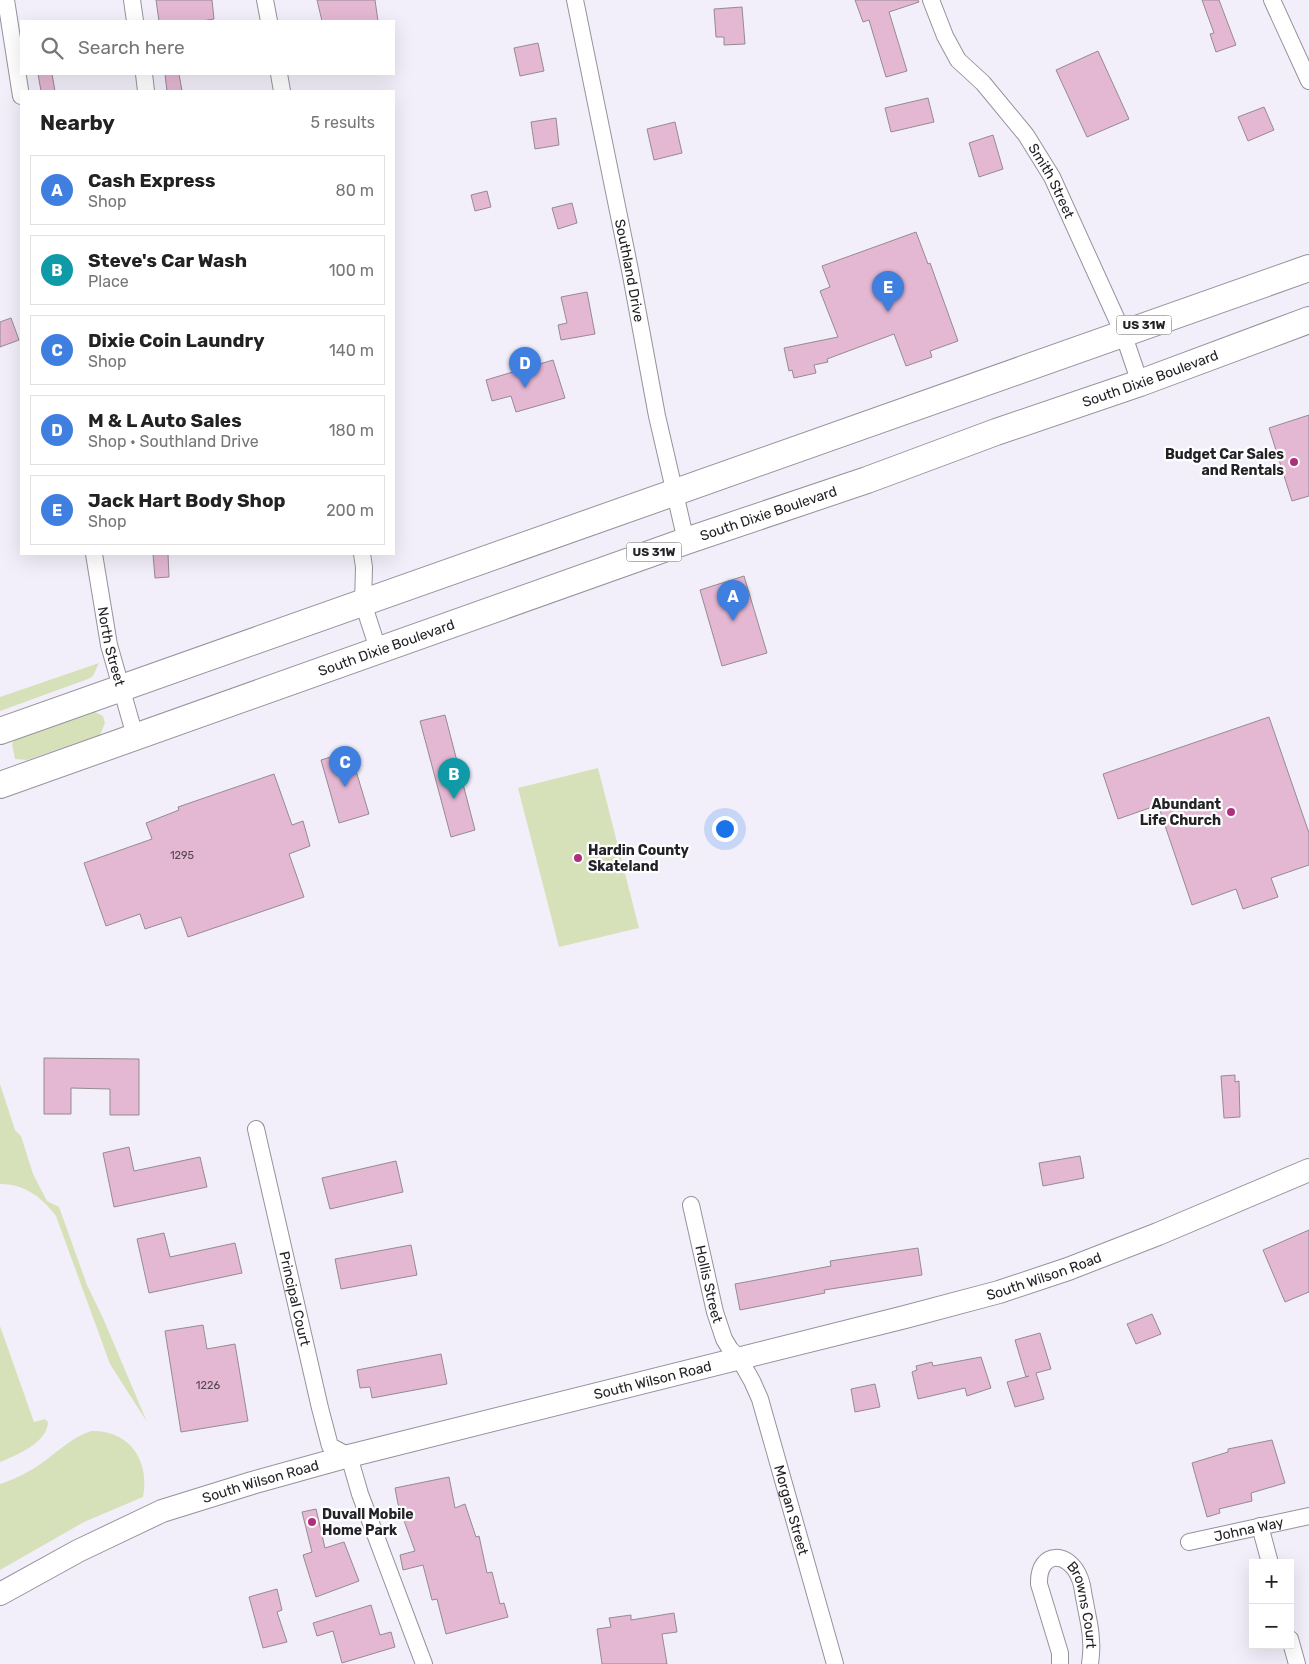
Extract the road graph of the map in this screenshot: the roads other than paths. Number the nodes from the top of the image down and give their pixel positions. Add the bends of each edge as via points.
1 (6, 0) edge
2 (132, 0) edge
3 (266, 0) edge
4 (575, 0) edge
5 (931, 0) edge
6 (1272, 0) edge
7 (135, 20) edge
8 (269, 20) edge
9 (144, 75) edge
10 (279, 75) edge
11 (1309, 81) edge
12 (20, 90) edge
13 (146, 90) edge
14 (282, 90) edge
15 (1309, 268) edge
16 (1309, 320) edge
17 (1123, 333) junction
18 (1140, 383) junction
19 (675, 493) junction
20 (686, 541) junction
21 (94, 555) edge
22 (362, 555) edge
23 (363, 603) junction
24 (378, 650) junction
25 (120, 688) junction
26 (0, 730) edge
27 (135, 736) junction
28 (0, 785) edge
29 (256, 1130) dead end
30 (1309, 1170) edge
31 (690, 1205) dead end
32 (739, 1358) junction
33 (349, 1456) junction
34 (1309, 1516) edge
35 (1260, 1526) junction
36 (1189, 1542) dead end
37 (1269, 1559) edge
38 (0, 1594) edge
39 (831, 1663) edge
40 (424, 1664) edge
41 (1060, 1664) edge
42 (1090, 1664) edge

1 - 12 street
2 - 7 street
3 - 8 street
4 - 19 street, Southland Drive
5 - 17 street, Smith Street via 944,36 958,60 1026,134 1052,177
6 - 11 street
9 - 13 street
10 - 14 street
15 - 17 highway, US 31W
16 - 18 highway, South Dixie Boulevard / US 31W
17 - 18 street, Smith Street
17 - 19 highway, US 31W
18 - 20 highway, South Dixie Boulevard / US 31W
19 - 20 street, Southland Drive
19 - 23 highway, US 31W
20 - 24 highway, South Dixie Boulevard / US 31W
21 - 25 street, North Street via 109,645
22 - 23 street
23 - 24 street
23 - 25 highway, US 31W
24 - 27 highway, South Dixie Boulevard / US 31W
25 - 26 highway, US 31W
25 - 27 street, North Street
27 - 28 highway, South Dixie Boulevard / US 31W
29 - 33 street, Principal Court via 330,1446
30 - 32 main road, South Wilson Road via 1158,1234 999,1292
31 - 32 street, Hollis Street via 715,1312 724,1339
32 - 33 main road, South Wilson Road
32 - 39 street, Morgan Street via 760,1399
33 - 38 main road, South Wilson Road via 162,1512
33 - 40 street via 360,1494
34 - 35 street, Johna Way
35 - 36 street, Johna Way
35 - 37 street
41 - 42 street, Browns Court via 1060,1653 1038,1574 1049,1559 1058,1557 1076,1569 1081,1580 1091,1640

